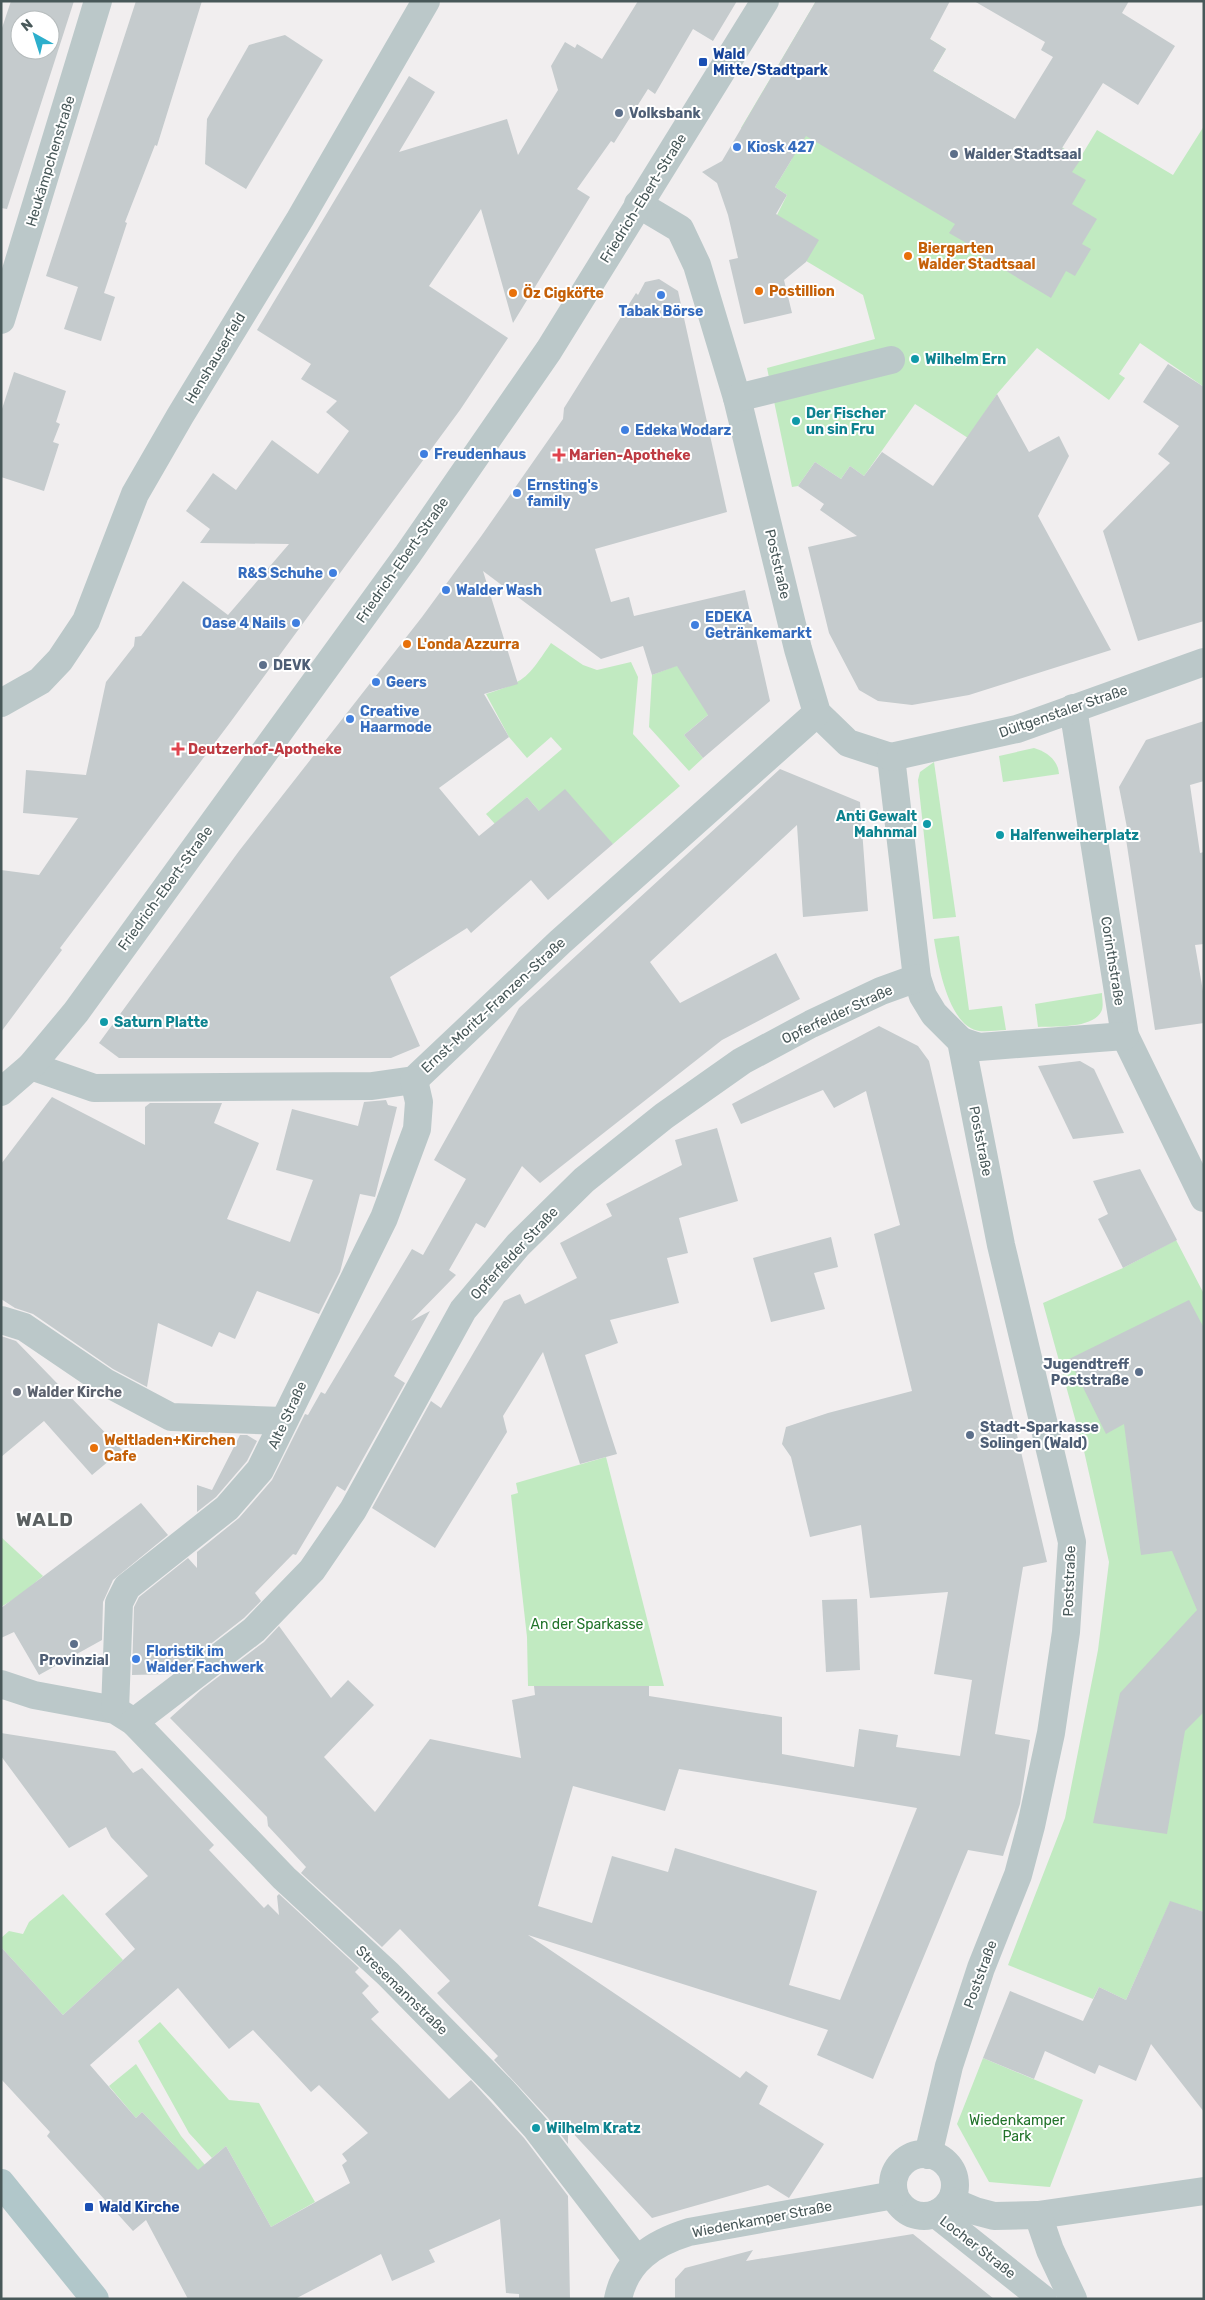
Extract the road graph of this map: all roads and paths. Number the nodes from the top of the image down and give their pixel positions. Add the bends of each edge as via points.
1 (98, 1) edge
2 (426, 1) edge
3 (765, 1) edge
4 (638, 204) junction
5 (1, 320) edge
6 (891, 360) dead end
7 (737, 398) junction
8 (1204, 662) edge
9 (1, 703) edge
10 (1073, 708) junction
11 (817, 713) junction
12 (891, 757) junction
13 (917, 978) junction
14 (1125, 1036) junction
15 (961, 1041) junction
16 (31, 1066) junction
17 (414, 1080) junction
18 (1, 1092) edge
19 (1204, 1198) edge
20 (1, 1320) edge
21 (283, 1421) junction
22 (1, 1684) edge
23 (124, 1716) junction
24 (928, 2155) junction
25 (1, 2183) edge
26 (1204, 2191) edge
27 (894, 2195) junction
28 (943, 2208) junction
29 (1038, 2215) junction
30 (637, 2260) junction
31 (95, 2299) edge
32 (618, 2299) edge
33 (1043, 2299) edge
34 (1073, 2299) edge

1 - 5 street, Heukämpchenstraße
2 - 9 street, Henshauserfeld via 300,220 135,494 86,621 60,660 40,681
3 - 4 street, Friedrich-Ebert-Straße
4 - 7 street, Poststraße via 680,230 697,265
4 - 16 street, Friedrich-Ebert-Straße via 549,350 408,554 76,1012
6 - 7 street
7 - 11 street, Poststraße via 798,649
8 - 10 street, Dültgenstaler Straße
10 - 12 street, Dültgenstaler Straße via 1017,729
10 - 14 street, Corinthstraße
11 - 12 street, Poststraße via 848,743
11 - 17 street, Ernst-Moritz-Franzen-Straße via 560,942
12 - 13 street
13 - 15 street via 934,1014
13 - 23 street, Opferfelder Straße via 811,1024 742,1061 664,1116 584,1180 518,1245 462,1310 353,1510 312,1570 254,1630
14 - 15 street via 978,1046
14 - 19 street, Corinthstraße
15 - 24 street, Poststraße via 1001,1245 1072,1542 1066,1632 1051,1733 1031,1826 1018,1876 981,1968 949,2066
16 - 17 street, Ernst-Moritz-Franzen-Straße via 94,1088 372,1086
16 - 18 street, Friedrich-Ebert-Straße
17 - 21 street, Alte Straße via 419,1102 417,1129 384,1218
20 - 21 street via 24,1327 105,1382 172,1417
21 - 23 street, Alte Straße via 260,1470 227,1508 127,1587 120,1603
22 - 23 street
23 - 30 street, Stresemannstraße via 284,1878 388,1974 503,2091 536,2128
24 - 27 street via 912,2156 899,2167 894,2175
24 - 28 street via 946,2164 952,2172 955,2192
25 - 31 main road
26 - 29 street
27 - 28 street via 899,2204 916,2216
27 - 30 street, Wiedenkamper Straße via 689,2232 655,2246
28 - 29 street via 994,2216
28 - 33 street, Locher Straße
29 - 34 street
30 - 32 street via 626,2274

